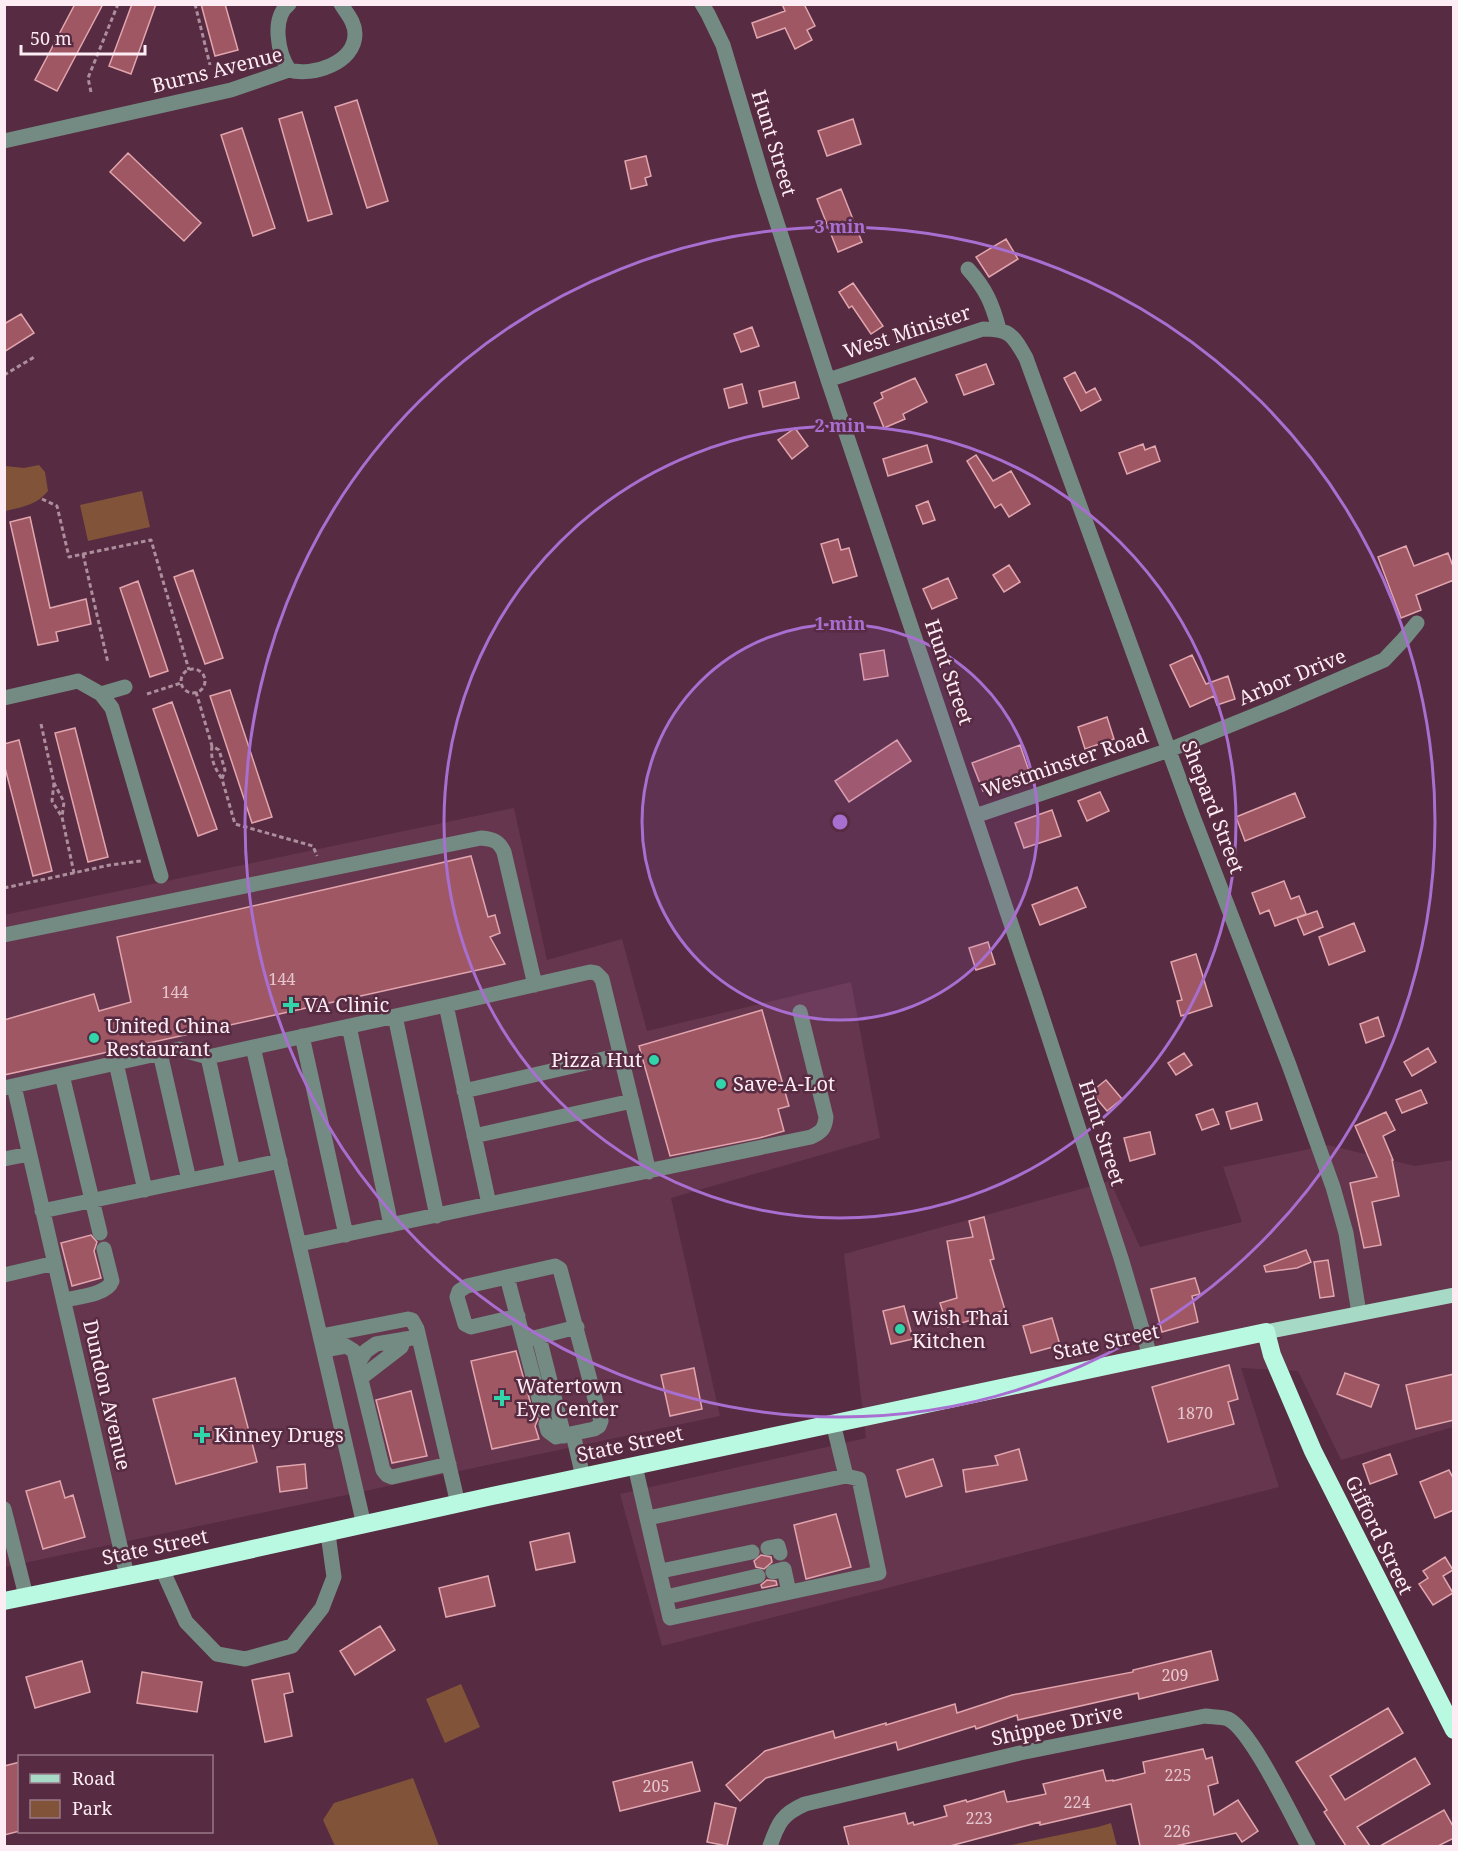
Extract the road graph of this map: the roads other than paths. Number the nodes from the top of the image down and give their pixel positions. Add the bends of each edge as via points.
1 (289, 4) edge
2 (341, 4) edge
3 (702, 4) edge
4 (288, 70) junction
5 (4, 141) edge
6 (968, 269) dead end
7 (999, 329) junction
8 (828, 380) junction
9 (1417, 622) dead end
10 (125, 687) dead end
11 (101, 694) junction
12 (4, 698) edge
13 (1169, 750) junction
14 (975, 816) junction
15 (161, 876) dead end
16 (4, 935) edge
17 (535, 985) junction
18 (446, 1005) junction
19 (800, 1012) dead end
20 (395, 1017) junction
21 (349, 1026) junction
22 (302, 1036) junction
23 (253, 1047) junction
24 (160, 1053) junction
25 (621, 1055) junction
26 (208, 1057) junction
27 (116, 1063) junction
28 (62, 1075) junction
29 (9, 1087) edge
30 (464, 1090) junction
31 (632, 1101) junction
32 (474, 1136) junction
33 (29, 1154) junction
34 (4, 1159) edge
35 (280, 1161) junction
36 (233, 1171) junction
37 (649, 1172) junction
38 (189, 1180) junction
39 (145, 1190) junction
40 (92, 1201) junction
41 (489, 1204) junction
42 (437, 1216) junction
43 (44, 1218) junction
44 (391, 1225) junction
45 (100, 1233) dead end
46 (346, 1235) junction
47 (300, 1244) junction
48 (104, 1249) dead end
49 (55, 1263) junction
50 (4, 1275) edge
51 (507, 1277) junction
52 (1454, 1294) edge
53 (64, 1300) junction
54 (1359, 1313) junction
55 (518, 1316) junction
56 (577, 1327) junction
57 (1266, 1332) junction
58 (411, 1338) junction
59 (532, 1339) junction
60 (322, 1343) junction
61 (1150, 1356) junction
62 (360, 1370) junction
63 (832, 1423) junction
64 (569, 1435) junction
65 (449, 1464) junction
66 (635, 1466) junction
67 (846, 1476) junction
68 (583, 1477) junction
69 (458, 1504) junction
70 (4, 1509) edge
71 (648, 1518) junction
72 (364, 1525) junction
73 (328, 1534) junction
74 (10, 1550) edge
75 (752, 1552) dead end
76 (162, 1569) junction
77 (661, 1571) junction
78 (127, 1576) junction
79 (789, 1592) junction
80 (26, 1596) junction
81 (666, 1597) junction
82 (4, 1600) edge
83 (1454, 1730) edge
84 (770, 1846) edge
85 (1308, 1846) edge

1 - 4 street via 279,19 279,44
2 - 4 street, Burns Avenue via 353,21 354,43 350,51 327,68
3 - 8 street, Hunt Street via 723,45
4 - 5 street, Burns Avenue via 231,90
6 - 7 street via 992,302
7 - 8 street, West Minister via 982,328
7 - 13 street, Shepard Street via 1016,339 1026,358
8 - 14 street, Hunt Street
9 - 13 street, Arbor Drive via 1384,660
10 - 11 street
11 - 12 street via 78,681
11 - 15 street via 112,708
13 - 14 street, Westminster Road
13 - 54 street, Shepard Street via 1333,1187 1346,1233
14 - 61 street, Hunt Street
16 - 17 street via 481,838 492,839 501,844 504,852
17 - 18 street
17 - 25 street via 596,973 602,979
18 - 20 street
18 - 30 street
19 - 37 street via 826,1117 820,1133
20 - 21 street
20 - 42 street
21 - 22 street
21 - 44 street
22 - 23 street
22 - 46 street
23 - 26 street
23 - 35 street
24 - 26 street via 179,1049
24 - 27 street
24 - 38 street
25 - 30 street
25 - 31 street
26 - 36 street
27 - 28 street
27 - 39 street
28 - 29 street
28 - 40 street
29 - 33 street, Dundon Avenue
30 - 32 street
31 - 32 street
31 - 37 street
32 - 41 street
33 - 34 street
33 - 43 street, Dundon Avenue
35 - 36 street
35 - 47 street
36 - 38 street
37 - 41 street
38 - 39 street
39 - 40 street
40 - 43 street
40 - 45 street
41 - 42 street
42 - 44 street
43 - 49 street, Dundon Avenue
44 - 46 street
46 - 47 street
47 - 60 street
48 - 53 street via 111,1285
49 - 50 street
49 - 53 street, Dundon Avenue
51 - 55 street
51 - 55 street via 459,1291 462,1319 471,1327
51 - 56 street via 555,1266 560,1269
52 - 54 main road, State Street
53 - 78 street, Dundon Avenue
54 - 57 main road, State Street
55 - 59 street
56 - 59 street
56 - 64 street via 602,1421 594,1429
57 - 61 highway, State Street
57 - 83 highway, Gifford Street via 1272,1355 1338,1504
58 - 60 street via 414,1324 408,1319
58 - 62 street via 376,1344 366,1351
58 - 65 street
59 - 64 street
59 - 64 street via 544,1417 552,1435
60 - 62 street via 354,1351
60 - 72 street
61 - 63 highway, State Street
62 - 65 street via 387,1475
63 - 66 highway, State Street
63 - 67 street
64 - 68 street
65 - 69 street
66 - 68 highway, State Street
66 - 71 street
67 - 71 street
67 - 79 street via 859,1479 879,1573
68 - 69 highway, State Street
69 - 72 highway, State Street
70 - 74 street
71 - 77 street
72 - 73 highway, State Street
73 - 76 highway, State Street
73 - 76 street via 334,1577 322,1608 292,1646 245,1659 217,1653 186,1622
74 - 80 street
75 - 77 street
76 - 78 highway, State Street
77 - 81 street
78 - 80 highway, State Street
79 - 81 street via 670,1618
79 - 81 street via 774,1564
80 - 82 highway, State Street
84 - 85 street, Shippee Drive via 777,1824 790,1810 805,1804 1020,1753 1205,1716 1228,1719 1242,1729

